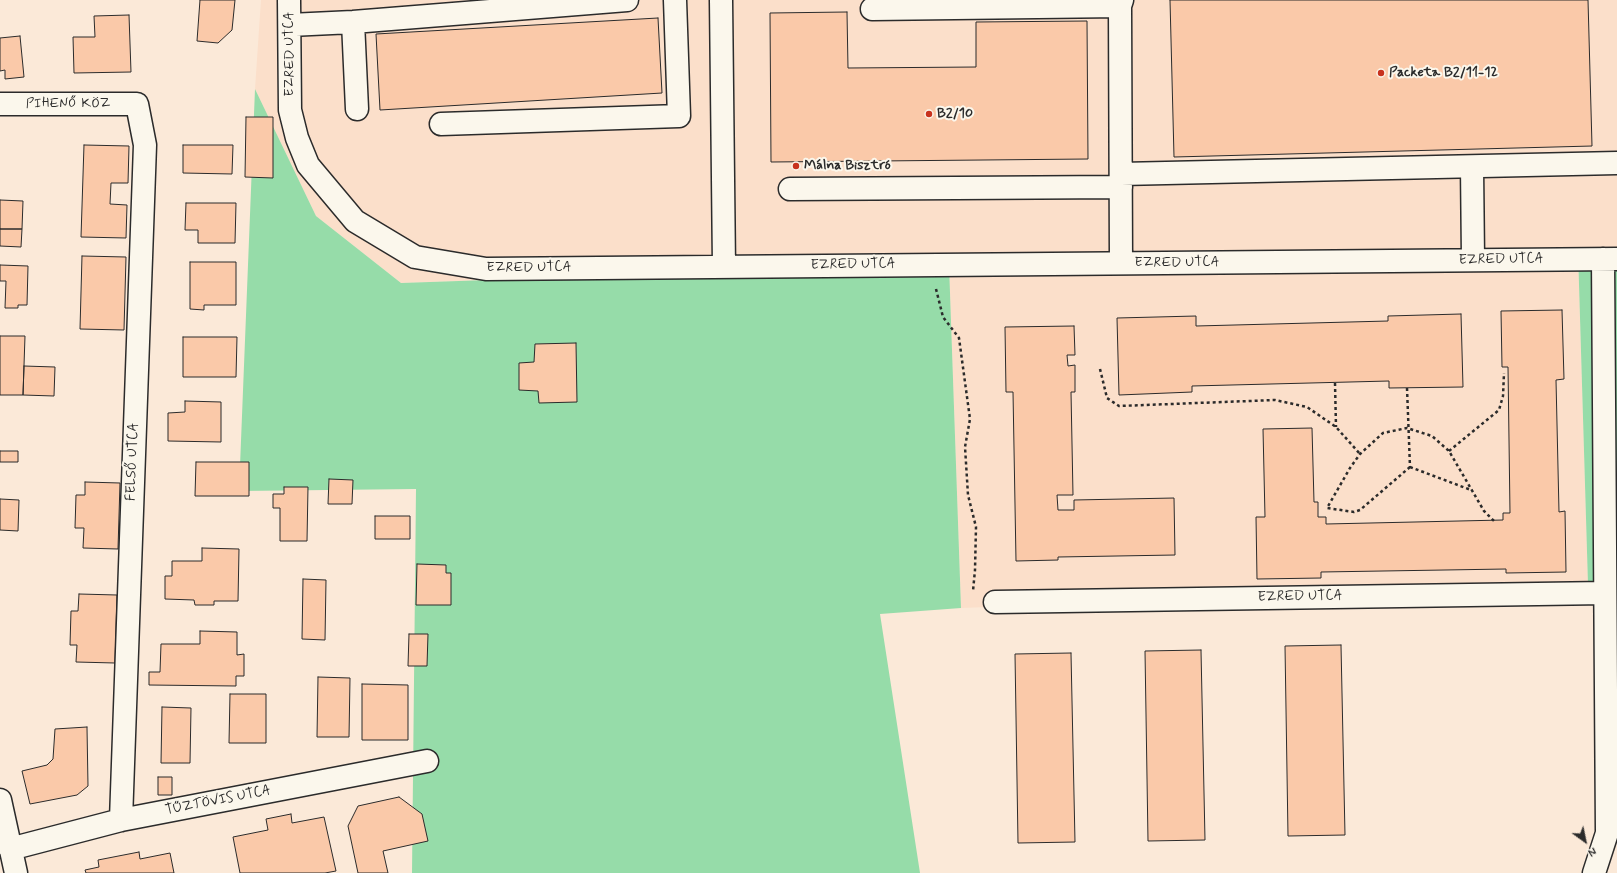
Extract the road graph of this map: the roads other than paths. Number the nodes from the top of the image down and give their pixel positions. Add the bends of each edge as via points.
1 (290, 0) edge
2 (627, 0) edge
3 (675, 0) edge
4 (721, 0) edge
5 (1121, 3) edge
6 (872, 8) dead end
7 (353, 22) junction
8 (290, 25) junction
9 (0, 104) edge
10 (137, 104) joint
11 (357, 109) dead end
12 (441, 124) dead end
13 (1617, 164) edge
14 (1472, 167) junction
15 (1121, 180) junction
16 (790, 189) dead end
17 (1473, 259) junction
18 (1610, 259) edge
19 (1121, 263) junction
20 (724, 267) junction
21 (1605, 593) junction
22 (995, 602) road end
23 (427, 761) dead end
24 (0, 800) edge
25 (121, 820) junction
26 (10, 849) junction
27 (16, 873) edge
28 (1594, 873) edge

1 - 8 street, EZRED UTCA
2 - 7 street
3 - 12 street via 679,116
4 - 20 street
5 - 6 street
5 - 15 street
7 - 8 street
7 - 11 street
8 - 20 street, EZRED UTCA via 290,110 297,138 308,165 355,221 415,257 486,269
9 - 10 street, PIHENŐ KÖZ
10 - 25 street, FELSŐ UTCA via 144,145
13 - 14 street
14 - 15 street
14 - 17 street
15 - 16 street
15 - 19 street
17 - 18 street, EZRED UTCA
17 - 19 street, EZRED UTCA
18 - 21 street, EZRED UTCA
19 - 20 street, EZRED UTCA
21 - 22 street, EZRED UTCA
21 - 28 street, EZRED UTCA via 1607,833
23 - 25 street, TŰZTÖVIS UTCA
24 - 26 street
25 - 26 street, TŰZTÖVIS UTCA
26 - 27 street

